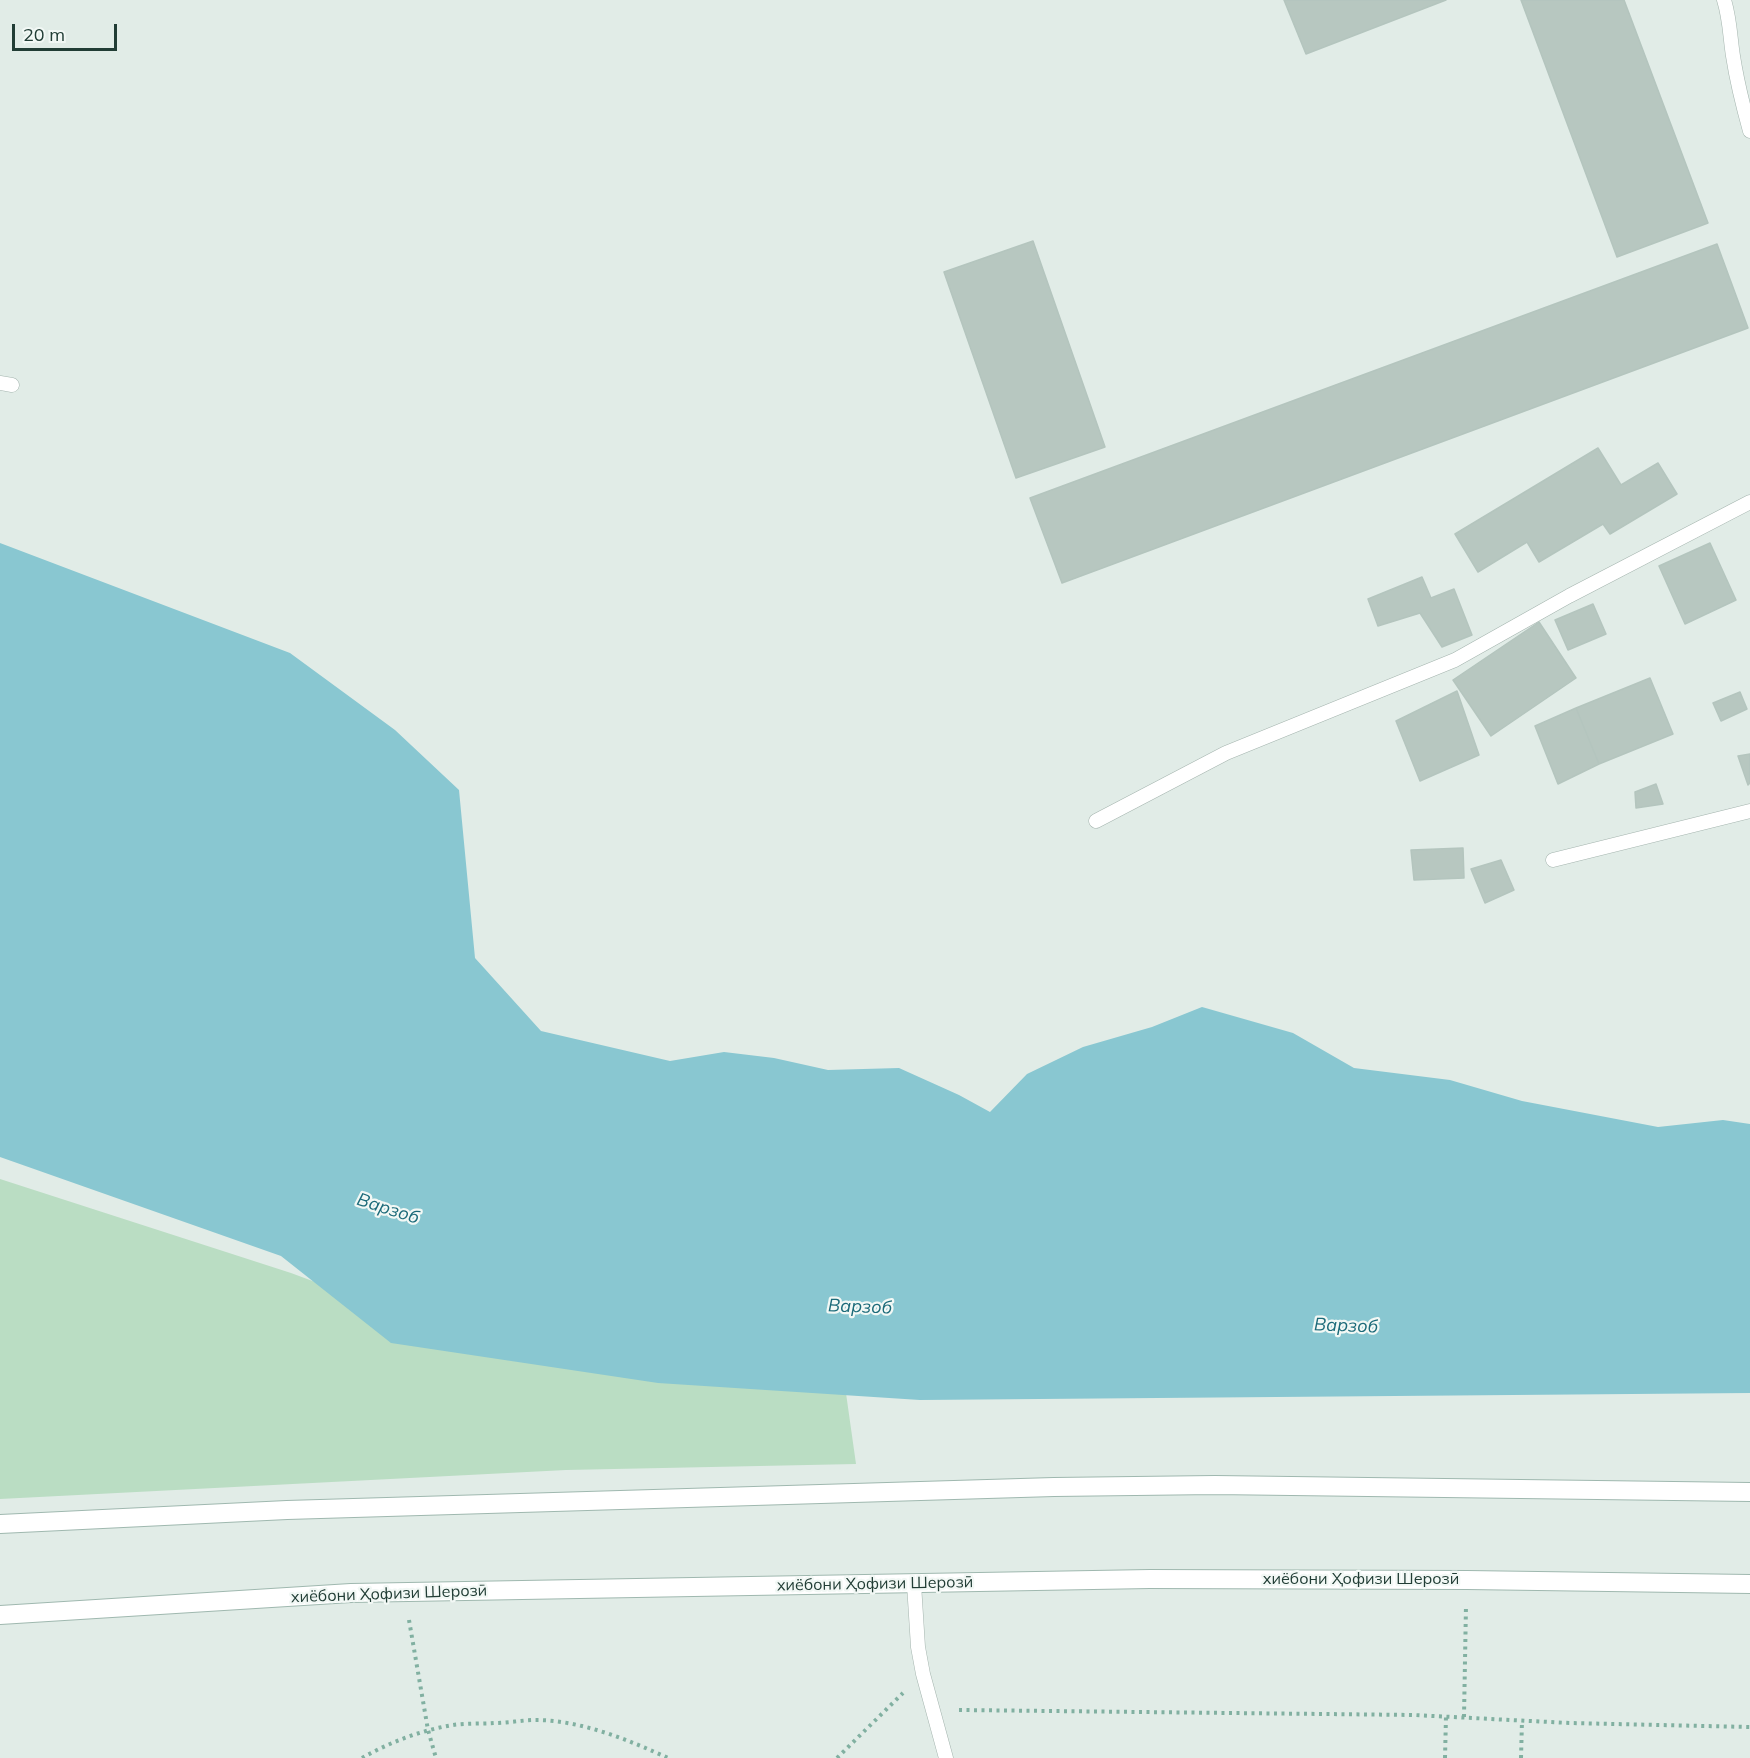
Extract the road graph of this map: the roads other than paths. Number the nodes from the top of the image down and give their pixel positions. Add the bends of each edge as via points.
1 (1724, 0) edge
2 (1750, 131) edge
3 (1750, 502) edge
4 (1750, 811) edge
5 (1096, 821) dead end
6 (1552, 860) dead end
7 (1750, 1492) edge
8 (0, 1524) edge
9 (914, 1584) junction
10 (1750, 1584) edge
11 (0, 1615) edge
12 (946, 1758) edge

1 - 2 lane
3 - 5 lane via 1455,660 1226,753
4 - 6 lane
7 - 8 main road via 1054,1487 299,1509
9 - 10 main road, хиёбони Ҳофизи Шерозӣ via 1150,1579
9 - 11 main road, хиёбони Ҳофизи Шерозӣ via 404,1592
9 - 12 lane via 923,1674

